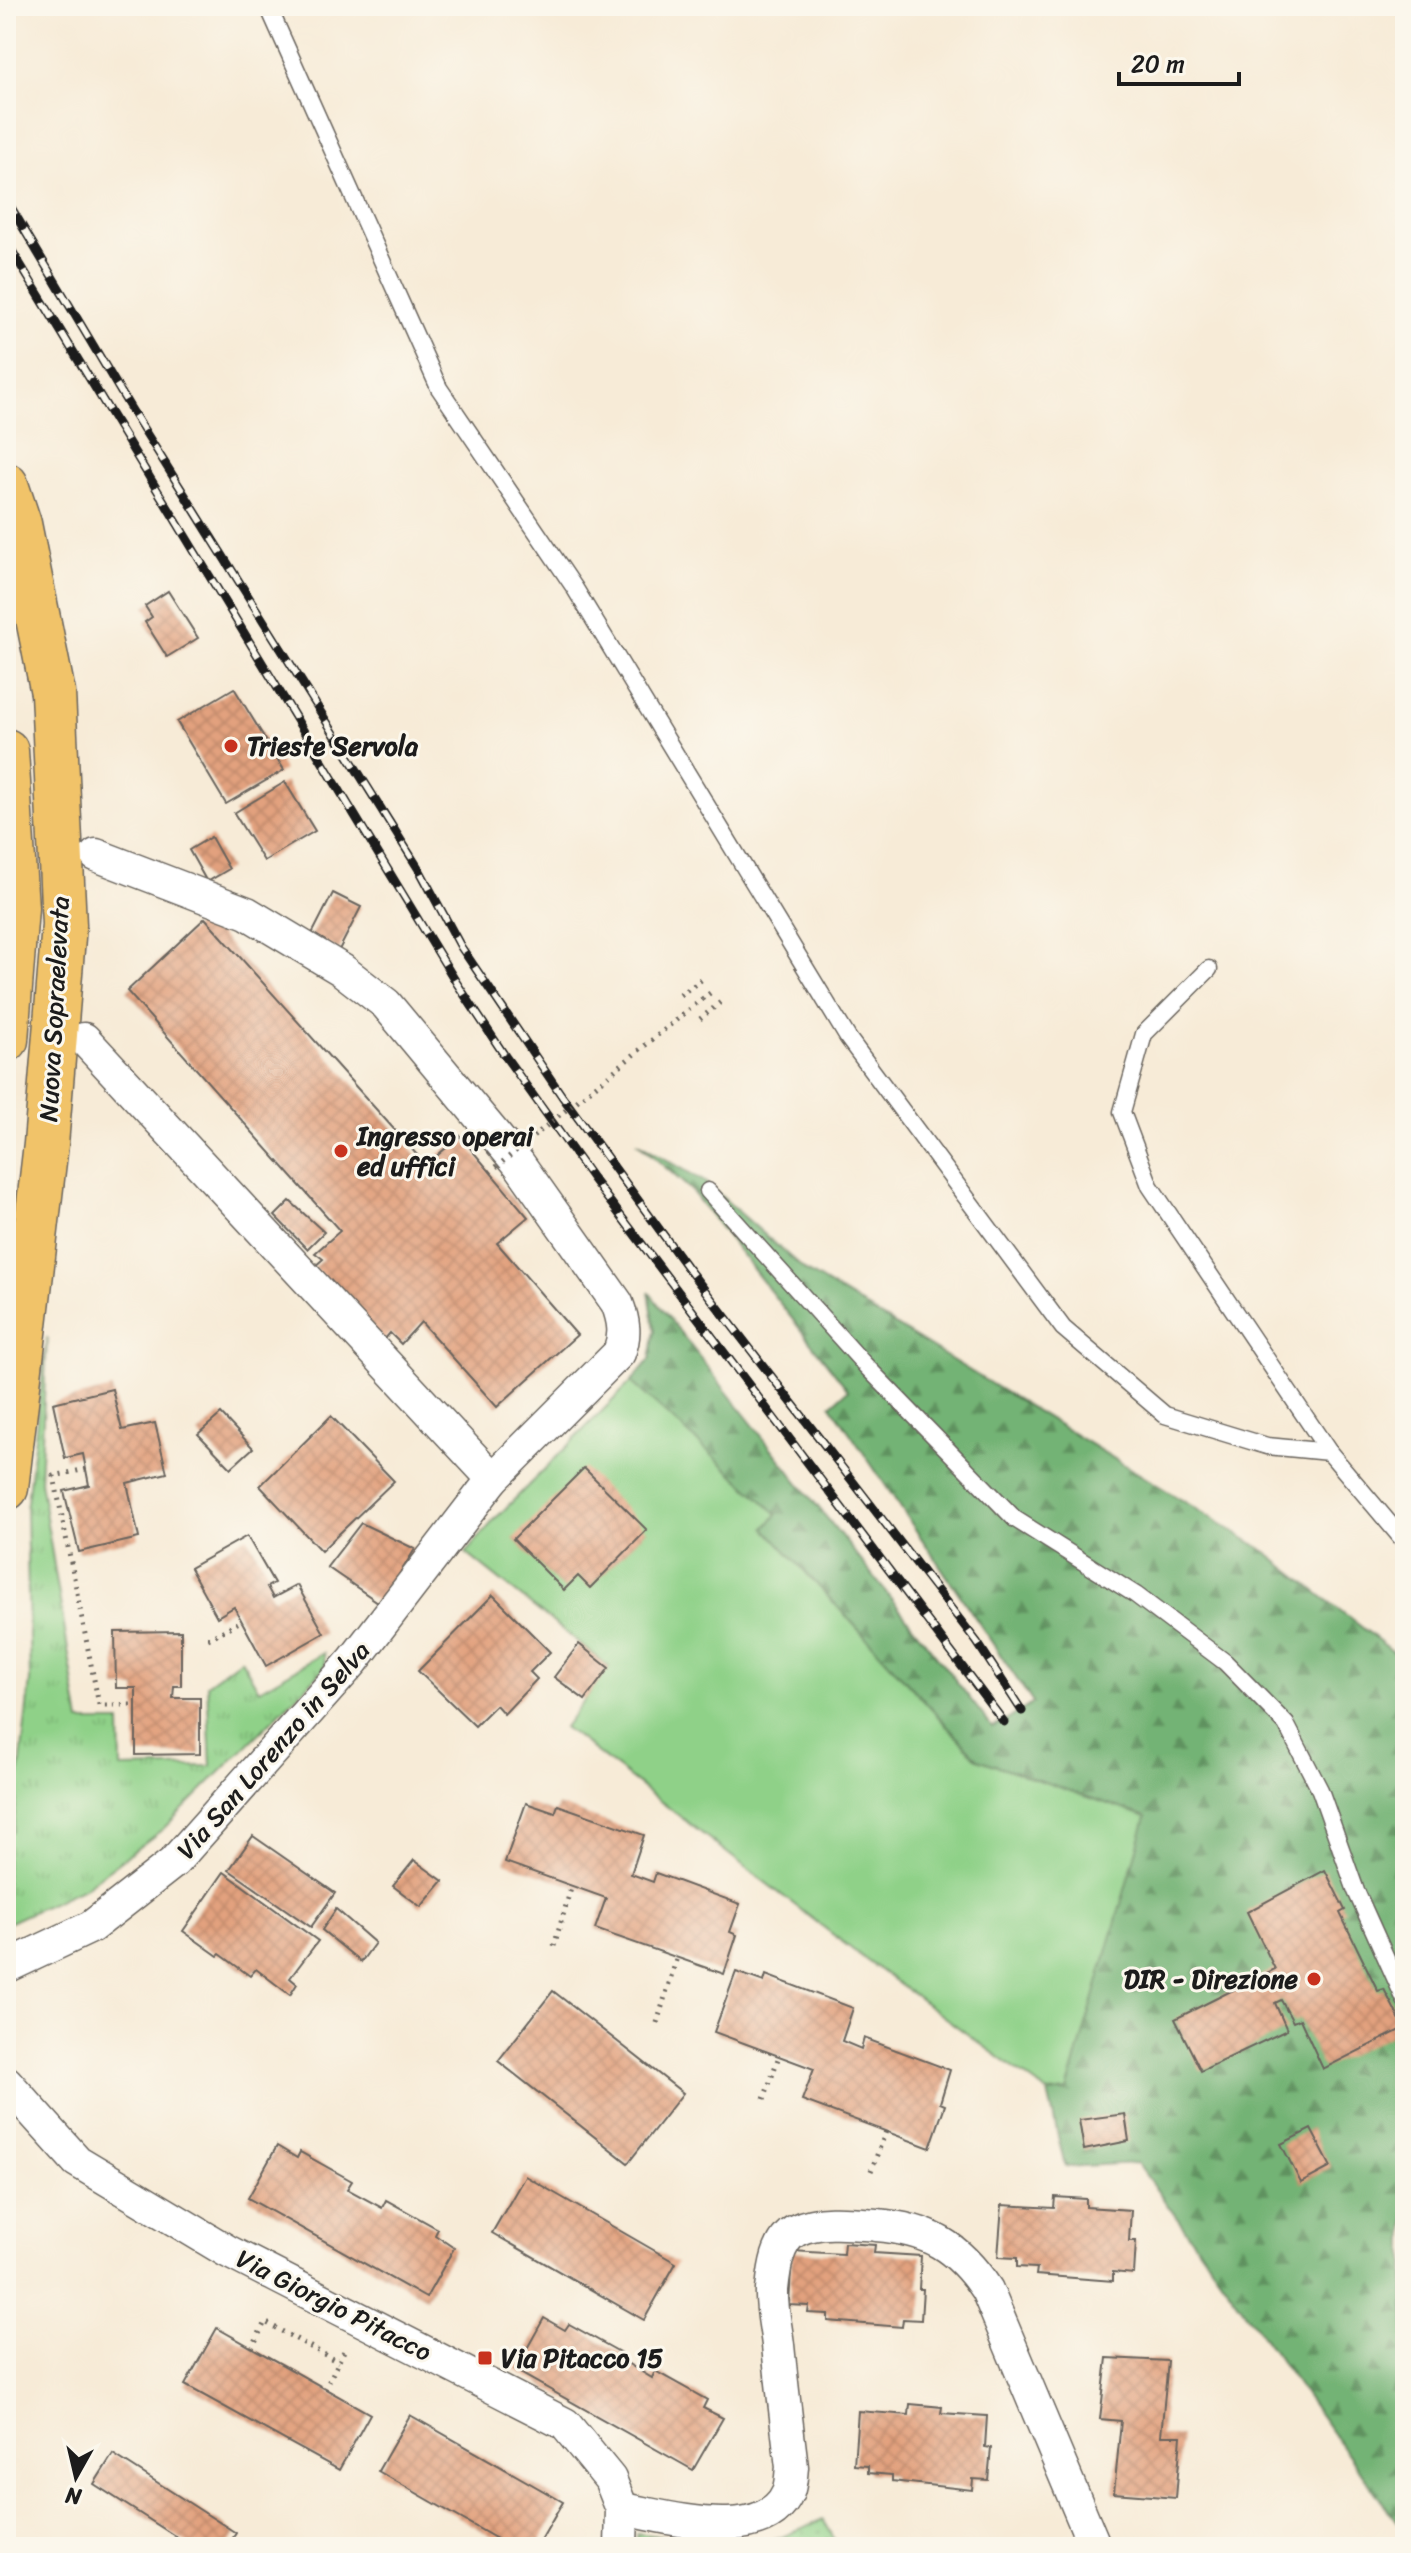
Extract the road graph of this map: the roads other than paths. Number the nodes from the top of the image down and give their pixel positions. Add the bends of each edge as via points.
1 (268, 6) edge
2 (6, 485) edge
3 (6, 751) edge
4 (96, 855) dead end
5 (1209, 969) dead end
6 (84, 1039) dead end
7 (6, 1040) edge
8 (708, 1191) dead end
9 (1329, 1452) junction
10 (493, 1479) junction
11 (6, 1488) edge
12 (1405, 1542) edge
13 (6, 1967) edge
14 (1405, 2000) edge
15 (6, 2082) edge
16 (622, 2509) junction
17 (621, 2547) edge
18 (1095, 2547) edge

1 - 9 lane via 439,388 574,587 848,1038 1063,1328 1165,1415 1264,1445
2 - 11 highway, Nuova Sopraelevata via 19,524 53,693 64,925 46,1144
3 - 7 highway, Nuova Sopraelevata via 16,908
4 - 10 street, Via San Lorenzo in Selva via 247,913 342,970 386,1004 519,1164 617,1303 624,1320 619,1353
5 - 9 lane via 1144,1034 1122,1112 1150,1186
6 - 10 street
8 - 14 lane via 865,1365 1015,1519 1136,1595 1225,1662 1286,1724 1320,1790 1356,1891
9 - 12 lane
10 - 13 street, Via San Lorenzo in Selva via 353,1661 174,1862 91,1927
15 - 16 street, Via Giorgio Pitacco via 77,2161 227,2251 565,2424 610,2479
16 - 17 street, Via Giorgio Pitacco
16 - 18 street via 732,2525 755,2522 777,2508 788,2491 792,2467 772,2292 780,2247 794,2231 816,2224 878,2225 936,2238 987,2290

